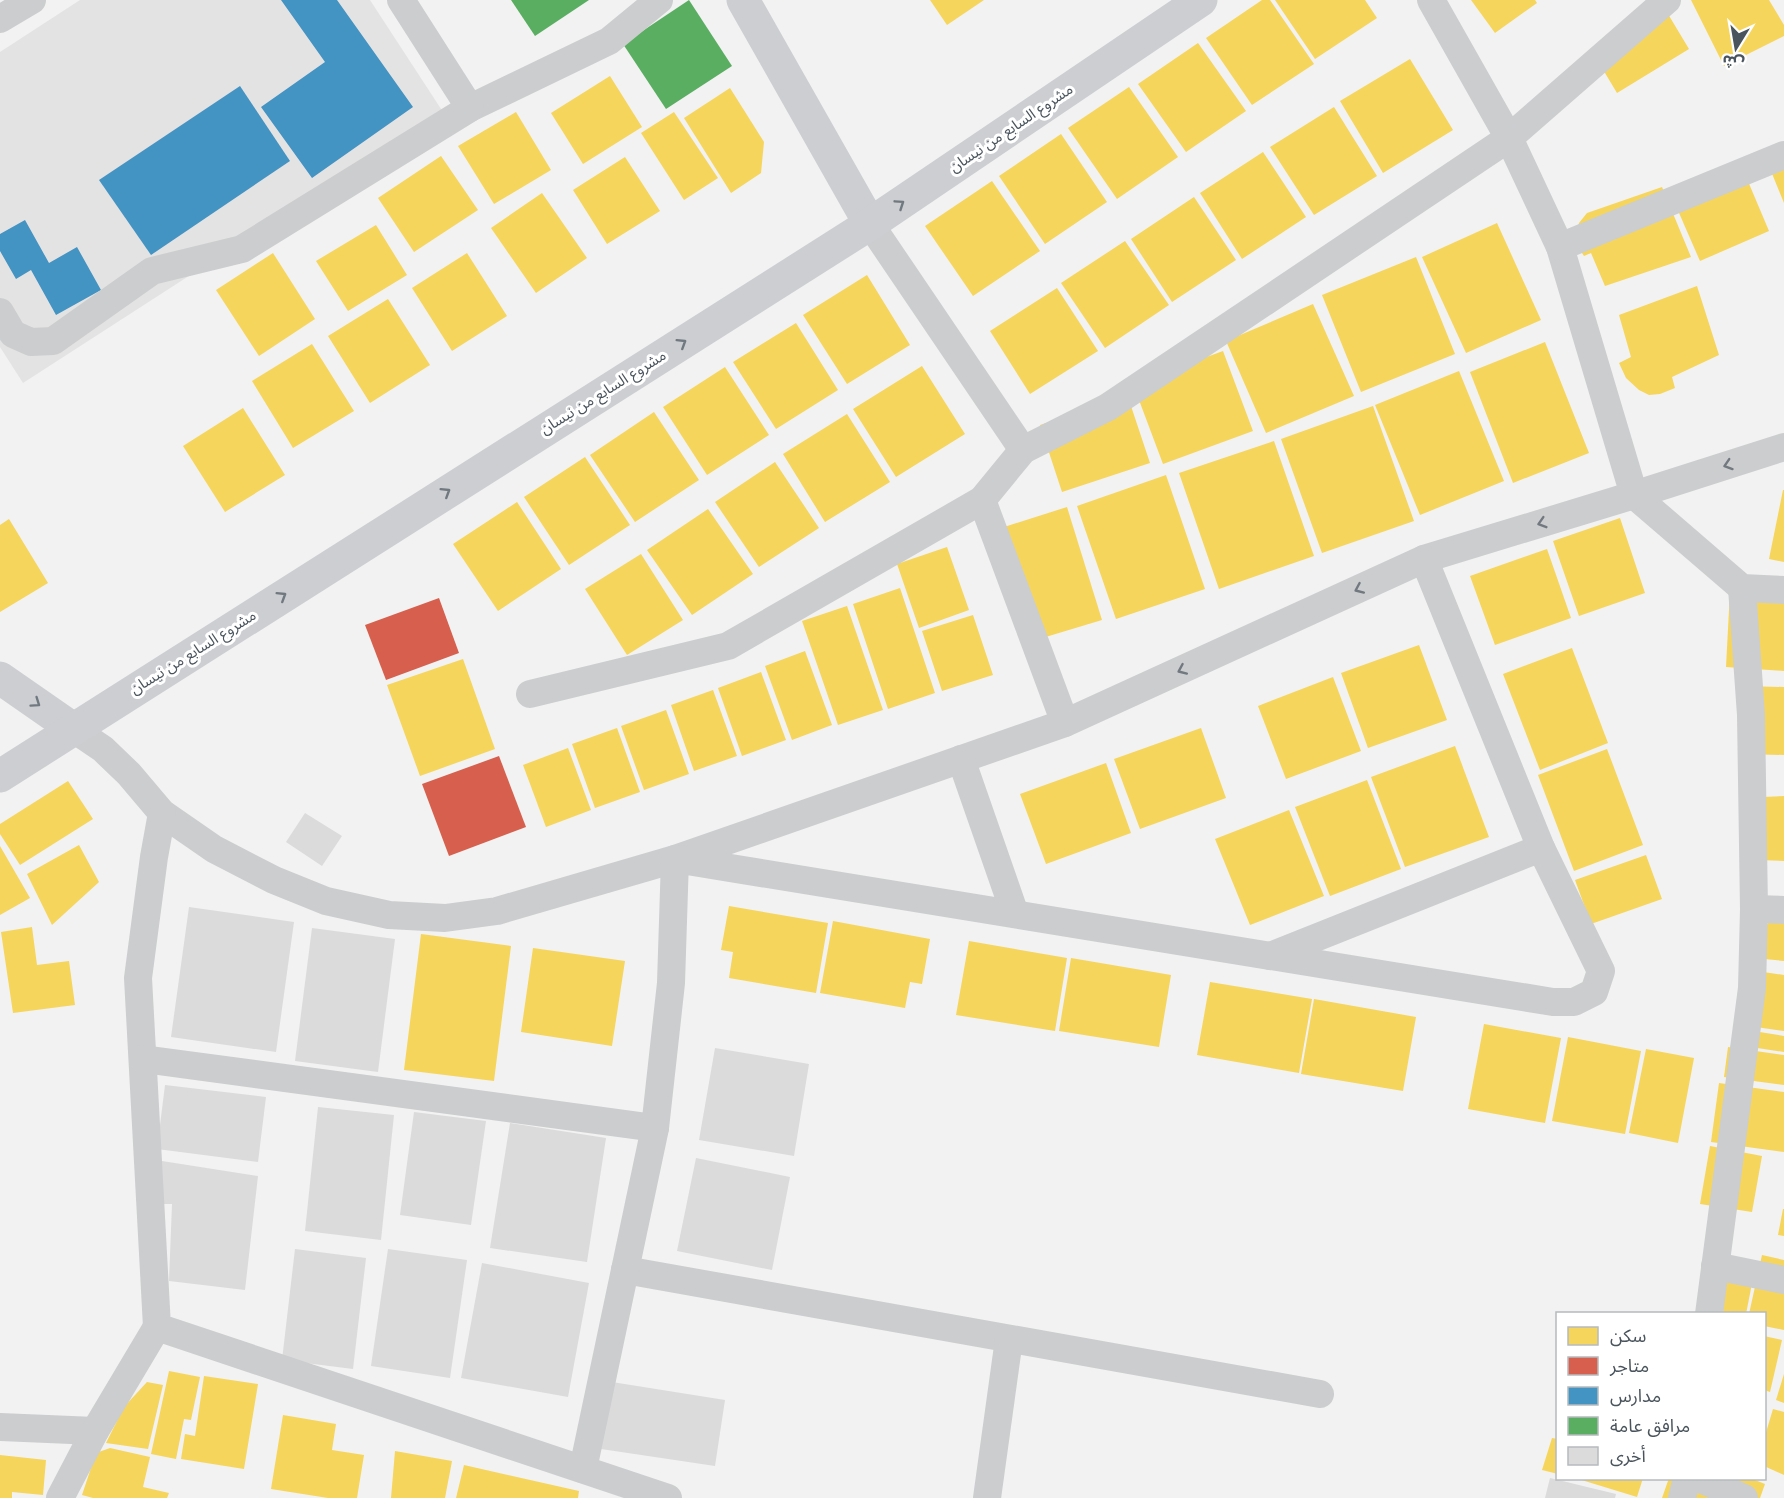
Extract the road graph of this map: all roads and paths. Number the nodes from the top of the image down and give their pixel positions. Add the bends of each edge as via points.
1 (32, 0) edge
2 (401, 0) edge
3 (659, 0) edge
4 (743, 0) edge
5 (1201, 0) edge
6 (1431, 0) edge
7 (1667, 0) edge
8 (0, 19) edge
9 (470, 108) junction
10 (1509, 138) junction
11 (1784, 155) edge
12 (870, 224) junction
13 (1560, 247) junction
14 (0, 312) edge
15 (1784, 447) edge
16 (1023, 450) junction
17 (1634, 495) junction
18 (982, 500) junction
19 (1424, 559) junction
20 (1742, 588) junction
21 (1784, 590) edge
22 (0, 678) edge
23 (530, 694) dead end
24 (1065, 723) junction
25 (72, 728) junction
26 (961, 759) junction
27 (0, 776) edge
28 (162, 813) junction
29 (1541, 849) junction
30 (675, 859) junction
31 (1754, 909) junction
32 (1784, 910) edge
33 (1015, 914) junction
34 (1270, 956) junction
35 (143, 1059) junction
36 (655, 1128) junction
37 (1715, 1266) junction
38 (625, 1270) junction
39 (1784, 1280) edge
40 (1709, 1312) edge
41 (157, 1327) junction
42 (1009, 1339) junction
43 (1320, 1394) dead end
44 (0, 1427) edge
45 (94, 1431) junction
46 (583, 1469) junction
47 (1688, 1480) edge
48 (1700, 1480) edge
49 (60, 1498) edge
50 (668, 1498) edge
51 (987, 1498) edge
52 (1682, 1498) edge
53 (1744, 1498) edge

1 - 8 street
2 - 9 street
3 - 9 street via 609,41
4 - 12 main road
12 -> 5 main road, مشروع السابع من نيسان
6 - 10 street
7 - 10 street
9 - 14 street via 242,249 152,271 53,341 32,342 14,334
10 - 13 street
10 - 16 street via 1108,406
11 - 13 street
12 - 16 street
25 -> 12 main road, مشروع السابع من نيسان
13 - 17 street
15 -> 17 street
16 - 18 street
17 -> 19 street
17 - 20 street
18 - 23 street via 728,646
18 - 24 street
19 -> 24 street
19 - 29 street
20 - 21 street
20 - 31 street via 1752,715
22 -> 25 main road
24 - 26 street
25 - 27 main road, مشروع السابع من نيسان
25 - 28 street via 104,749
26 - 30 street
26 - 33 street
28 - 30 street via 214,849 274,880 326,901 388,915 445,918 497,911
28 - 35 street via 138,978
29 - 34 street
29 - 34 street via 1601,971 1594,992 1574,1002 1553,1002
30 - 33 street
30 - 36 street via 671,983
31 - 32 street
31 - 37 street via 1752,988
33 - 34 street
35 - 36 street
35 - 41 street
36 - 38 street
37 - 39 street
37 - 40 street
38 - 42 street
38 - 46 street
41 - 45 street
41 - 46 street
42 - 43 street
42 - 51 street
44 - 45 street
45 - 49 street
46 - 50 street
47 - 52 street
48 - 53 street

